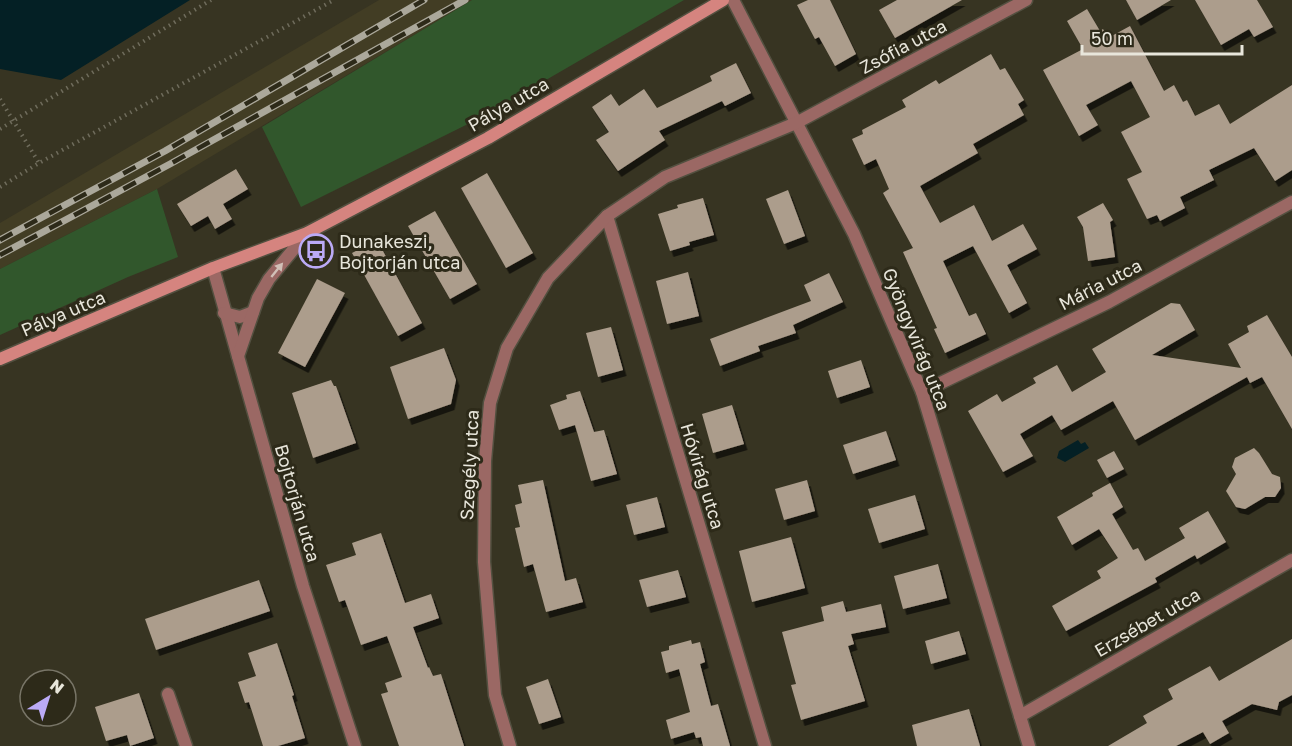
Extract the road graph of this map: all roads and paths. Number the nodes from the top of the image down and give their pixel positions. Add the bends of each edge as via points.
1 (211, 0) edge
2 (334, 0) edge
3 (723, 0) edge
4 (734, 0) edge
5 (1026, 0) edge
6 (0, 99) edge
7 (12, 120) junction
8 (796, 123) junction
9 (0, 129) edge
10 (39, 163) junction
11 (0, 188) edge
12 (1292, 202) edge
13 (607, 216) junction
14 (307, 233) junction
15 (213, 268) junction
16 (254, 312) junction
17 (224, 313) junction
18 (238, 356) junction
19 (0, 359) edge
20 (922, 392) junction
21 (1292, 560) edge
22 (168, 694) dead end
23 (1020, 716) junction
24 (186, 746) edge
25 (355, 746) edge
26 (510, 746) edge
27 (765, 746) edge
28 (1029, 746) edge

1 - 7 path
2 - 10 path
3 - 14 street, Pálya utca via 488,138
4 - 8 street, Gyöngyvirág utca
5 - 8 street, Zsófia utca
6 - 7 path
7 - 9 path
7 - 10 path
8 - 13 street, Szegély utca via 665,177
8 - 20 street, Gyöngyvirág utca via 854,234
10 - 11 path
12 - 20 street, Mária utca via 1109,302
13 - 26 street, Szegély utca via 548,278 507,348 490,404 484,562 495,695
13 - 27 street, Hóvirág utca
14 - 15 street, Pálya utca
16 -> 14 street, Pálya utca via 270,279
15 - 17 street, Bojtorján utca
15 - 19 street, Pálya utca
16 - 17 street via 240,317
16 - 18 street, Pálya utca
17 - 18 street, Bojtorján utca
18 - 25 street, Bojtorján utca via 303,586
20 - 23 street, Gyöngyvirág utca
21 - 23 street, Erzsébet utca
22 - 24 street
23 - 28 street, Gyöngyvirág utca

